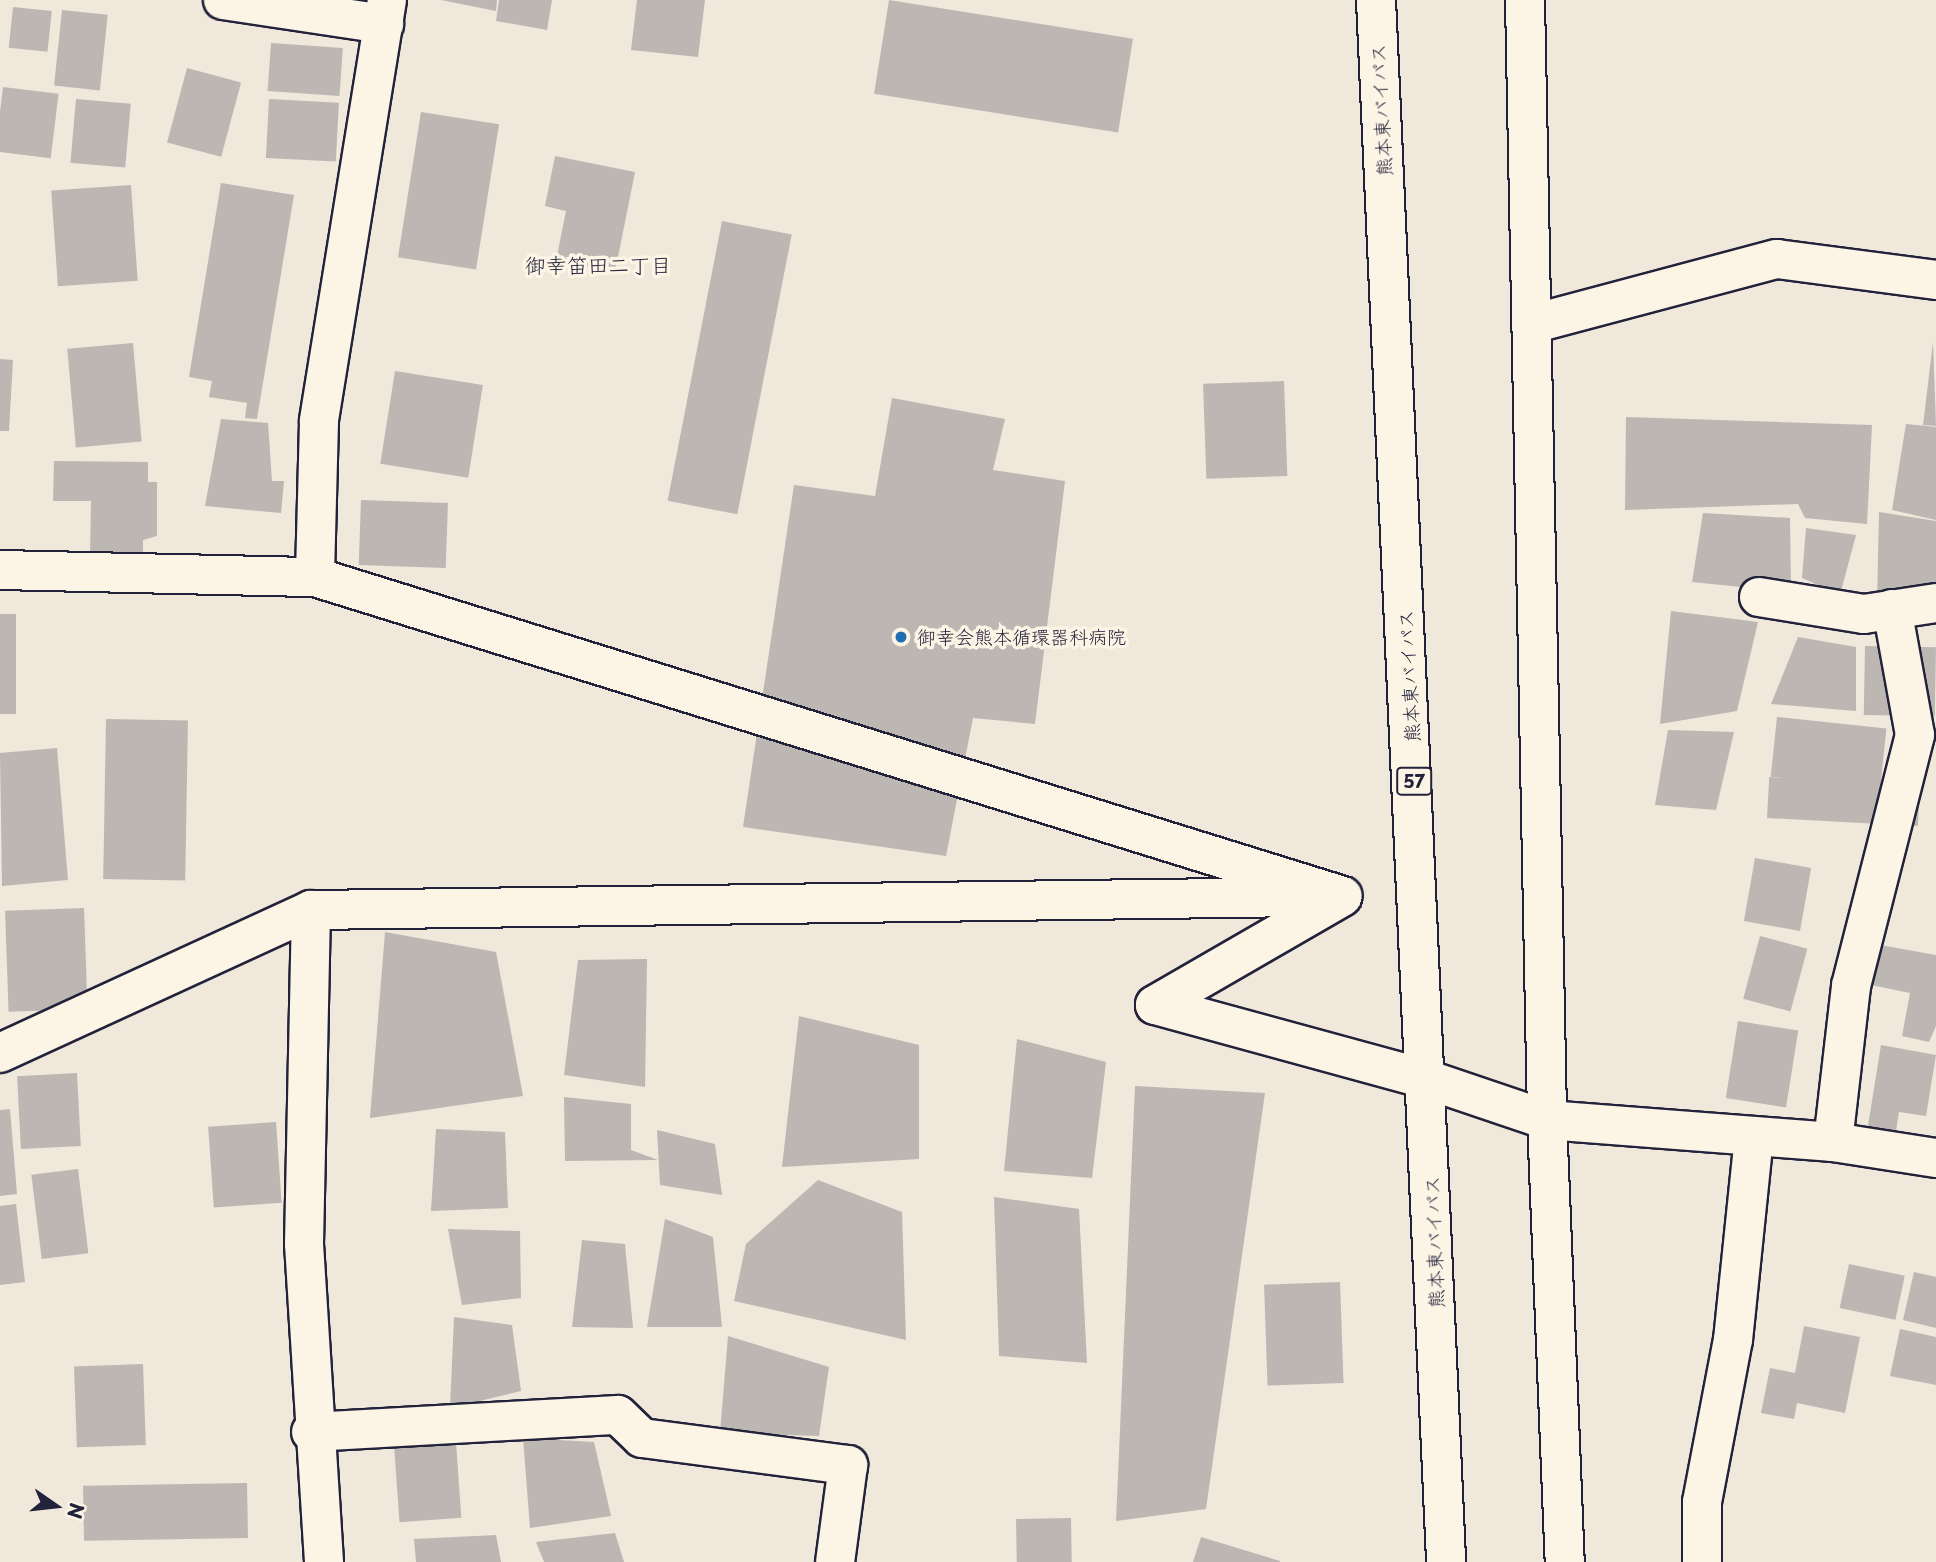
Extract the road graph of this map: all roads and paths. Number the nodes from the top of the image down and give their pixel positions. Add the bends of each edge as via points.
1 (223, 0) edge
2 (1376, 0) edge
3 (1525, 0) edge
4 (385, 12) edge
5 (1936, 280) edge
6 (1532, 324) junction
7 (0, 570) edge
8 (315, 577) junction
9 (1759, 597) dead end
10 (1936, 603) edge
11 (1892, 609) junction
12 (1343, 896) junction
13 (311, 910) junction
14 (0, 1053) edge
15 (1429, 1080) junction
16 (1546, 1120) junction
17 (1754, 1136) junction
18 (1833, 1142) junction
19 (1936, 1158) edge
20 (312, 1432) junction
21 (324, 1562) edge
22 (835, 1562) edge
23 (1446, 1562) edge
24 (1565, 1562) edge
25 (1702, 1562) edge

1 - 4 main road
2 - 15 main road, 熊本東バイパス / 57
3 - 6 main road
4 - 8 main road via 319,422
5 - 6 main road via 1777,259
6 - 16 main road
7 - 8 main road
8 - 12 main road
9 - 11 main road via 1864,614
10 - 11 main road
11 - 18 main road via 1915,735 1851,986
12 - 13 main road
12 - 15 main road via 1155,1005
13 - 14 main road
13 - 20 main road via 304,1244
15 - 16 main road
15 - 23 main road, 熊本東バイパス / 57
16 - 17 main road
16 - 24 main road
17 - 18 main road
17 - 25 main road via 1733,1340 1702,1502
18 - 19 main road
20 - 21 main road
20 - 22 main road via 618,1415 642,1438 848,1465

